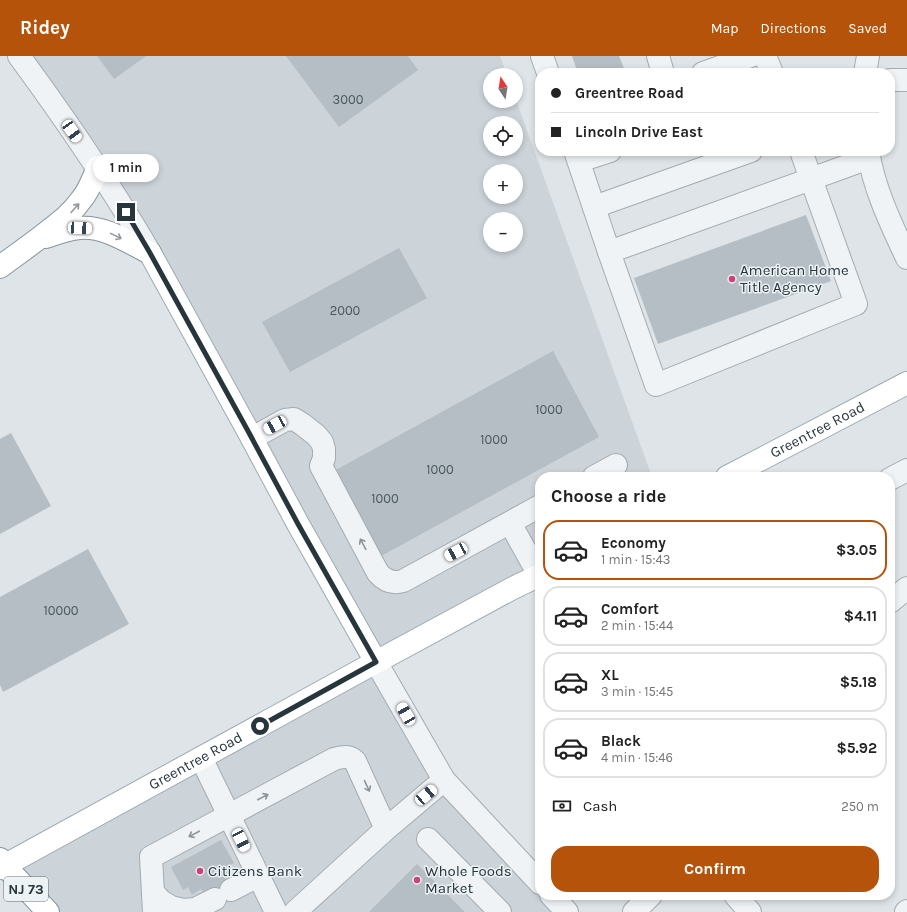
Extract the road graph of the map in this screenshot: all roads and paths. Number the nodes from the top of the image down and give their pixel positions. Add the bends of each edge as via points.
1 (19, 56) edge
2 (542, 56) edge
3 (658, 56) edge
4 (751, 56) edge
5 (766, 56) edge
6 (546, 68) edge
7 (662, 68) edge
8 (717, 68) edge
9 (770, 68) edge
10 (895, 80) edge
11 (907, 80) edge
12 (577, 156) edge
13 (737, 156) edge
14 (803, 156) edge
15 (864, 156) edge
16 (869, 156) edge
17 (98, 168) junction
18 (811, 179) junction
19 (594, 207) junction
20 (902, 234) edge
21 (37, 239) junction
22 (609, 252) junction
23 (150, 253) junction
24 (907, 258) edge
25 (0, 266) edge
26 (907, 383) edge
27 (252, 438) junction
28 (616, 465) dead end
29 (907, 470) edge
30 (603, 472) edge
31 (737, 472) edge
32 (895, 476) edge
33 (535, 509) edge
34 (510, 523) junction
35 (535, 568) edge
36 (535, 577) edge
37 (907, 588) edge
38 (895, 598) edge
39 (376, 662) junction
40 (201, 758) junction
41 (444, 780) junction
42 (229, 816) junction
43 (386, 829) junction
44 (428, 839) dead end
45 (1, 864) edge
46 (258, 876) junction
47 (535, 878) edge
48 (556, 900) edge
49 (646, 900) edge
50 (739, 900) edge
51 (153, 902) edge
52 (271, 910) edge
53 (48, 912) edge
54 (295, 912) edge
55 (500, 912) edge
56 (567, 912) edge
57 (634, 912) edge
58 (750, 912) edge

1 - 17 street
2 - 6 street
3 - 7 street
4 - 8 street
5 - 9 street
10 - 11 street
12 - 19 street
13 - 19 street
14 - 18 street
15 - 18 street
16 - 20 street via 886,211
21 -> 17 main road via 73,210 89,188
17 - 23 street
18 - 22 street
18 - 22 street via 856,304 656,384
19 - 22 street
20 - 24 street
21 -> 23 main road via 68,230 93,229 109,232
21 - 25 main road
23 - 27 main road
26 - 31 main road, Greentree Road
34 -> 27 street via 394,583 382,578 378,573 321,466 324,458 322,442 294,419 285,420
27 - 39 main road
28 - 30 street
29 - 32 street
33 - 34 street
34 - 35 street
36 - 39 main road, Greentree Road
37 - 38 street
39 - 40 main road, Greentree Road
39 - 41 street
40 - 42 street
40 - 45 main road, Greentree Road
41 - 43 street
41 - 47 street
42 -> 43 street via 334,759 347,757 357,765
42 - 46 street
42 -> 51 street via 151,857
43 - 54 street
44 - 55 street
45 - 53 main road, NJ 73
46 - 51 street via 195,909 183,910 161,901
46 - 52 street
48 - 56 street
49 - 57 street
50 - 58 street

